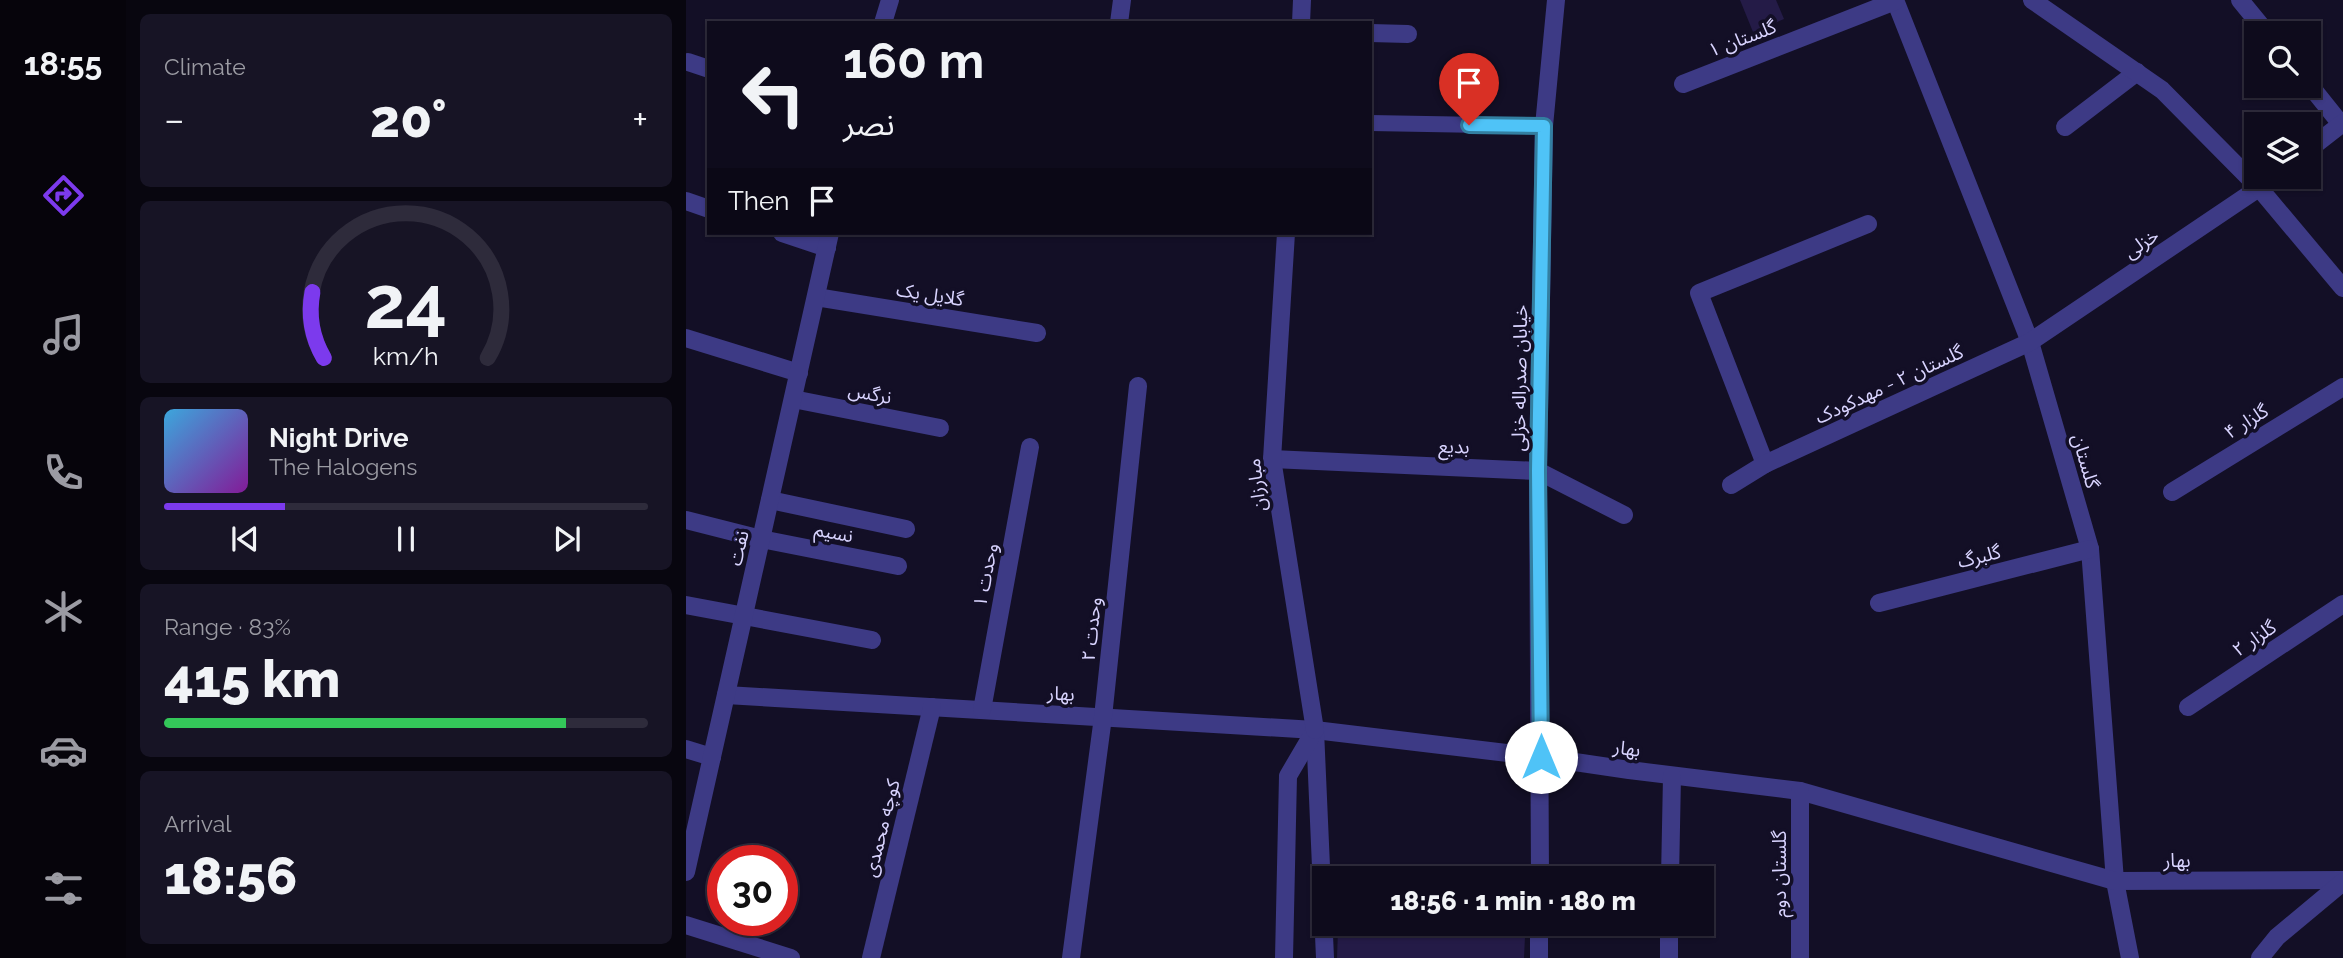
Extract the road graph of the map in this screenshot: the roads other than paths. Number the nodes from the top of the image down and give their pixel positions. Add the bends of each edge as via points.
1 (890, 0) edge
2 (1122, 0) edge
3 (1302, 0) edge
4 (1556, 0) edge
5 (2032, 0) edge
6 (2240, 0) edge
7 (1895, 1) edge
8 (884, 21) edge
9 (1119, 21) edge
10 (1301, 21) edge
11 (2257, 21) edge
12 (1372, 33) edge
13 (1408, 34) dead end
14 (688, 62) edge
15 (707, 68) edge
16 (2137, 72) junction
17 (1683, 84) dead end
18 (2321, 98) edge
19 (1372, 123) edge
20 (2342, 123) edge
21 (1544, 126) junction
22 (2065, 127) dead end
23 (2321, 140) edge
24 (2244, 173) edge
25 (2260, 189) joint
26 (686, 201) edge
27 (707, 207) edge
28 (1868, 224) dead end
29 (795, 235) edge
30 (1286, 235) edge
31 (829, 240) edge
32 (2343, 288) edge
33 (816, 297) junction
34 (1037, 333) dead end
35 (686, 338) edge
36 (2030, 342) junction
37 (799, 373) junction
38 (1138, 386) dead end
39 (2343, 387) edge
40 (793, 399) junction
41 (940, 428) dead end
42 (1030, 447) dead end
43 (1272, 460) junction
44 (1765, 464) junction
45 (1538, 471) junction
46 (1731, 485) dead end
47 (2172, 492) dead end
48 (770, 500) junction
49 (1624, 515) dead end
50 (686, 520) edge
51 (905, 529) dead end
52 (761, 539) junction
53 (2090, 549) junction
54 (898, 566) dead end
55 (1879, 603) dead end
56 (2343, 604) edge
57 (686, 605) edge
58 (744, 618) junction
59 (872, 640) dead end
60 (726, 695) junction
61 (932, 707) junction
62 (2188, 707) dead end
63 (982, 710) junction
64 (1103, 717) junction
65 (1315, 730) junction
66 (686, 749) edge
67 (712, 757) junction
68 (1541, 757) junction
69 (1672, 776) junction
70 (1800, 791) junction
71 (1540, 866) edge
72 (1670, 866) edge
73 (686, 872) edge
74 (2115, 881) junction
75 (2343, 881) edge
76 (686, 925) edge
77 (1539, 936) edge
78 (1669, 936) edge
79 (790, 958) edge
80 (871, 958) edge
81 (1071, 958) edge
82 (1284, 958) edge
83 (1325, 958) edge
84 (1539, 958) edge
85 (1669, 958) edge
86 (1800, 958) edge
87 (2130, 958) edge
88 (2260, 958) edge

1 - 8 street
2 - 9 street
3 - 10 street
4 - 21 street, خیابان صدراله خزلی
5 - 16 street
6 - 11 street
7 - 17 street, گلستان ۱
7 - 36 street, گلستان
12 - 13 street
14 - 15 street
16 - 22 street
16 - 24 street via 2162,90
18 - 20 street
19 - 21 lane
20 - 23 street
21 - 45 street, خیابان صدراله خزلی
25 - 32 street
25 - 36 street, خزلی
26 - 27 street
28 - 44 street via 1699,293
29 - 31 street
30 - 43 street, مبارزان
31 - 33 street, نفت
33 - 34 street, گلایل یک
33 - 37 street, نفت
35 - 37 street
36 - 44 street, گلستان ۲ - مهدکودک
36 - 53 street, گلستان
37 - 40 street, نفت
38 - 64 street, وحدت ۲
39 - 47 street, گلزار ۴
40 - 41 street, نرگس
40 - 48 street, نفت
42 - 63 street, وحدت ۱
43 - 45 street, بدیع
43 - 65 street, مبارزان
44 - 46 street, گلستان ۲ - مهدکودک
45 - 49 street, بدیع
45 - 68 street, خیابان صدراله خزلی
48 - 51 street
48 - 52 street, نفت
50 - 52 street, نسیم
52 - 54 street, نسیم
52 - 58 street, نفت
53 - 55 street, گلبرگ
53 - 74 street, گلستان
56 - 62 street, گلزار ۲
57 - 58 street
58 - 59 street
58 - 60 street, نفت
60 - 61 street, بهار
60 - 67 street, نفت
61 - 63 street, بهار
61 - 80 street, کوچه محمدی
63 - 64 street, بهار
64 - 65 street, بهار
64 - 81 street, وحدت ۲
65 - 68 street, بهار
65 - 82 street via 1288,776
65 - 83 street, مبارزان
66 - 67 street
67 - 73 street, نفت
68 - 69 street, بهار
68 - 71 street, خیابان صدراله خزلی
69 - 70 street, بهار
69 - 72 street
70 - 74 street, بهار
70 - 86 street, گلستان دوم
74 - 75 street, بهار
74 - 87 street, گلستان
75 - 88 street via 2277,937
76 - 79 street
77 - 84 street
78 - 85 street

